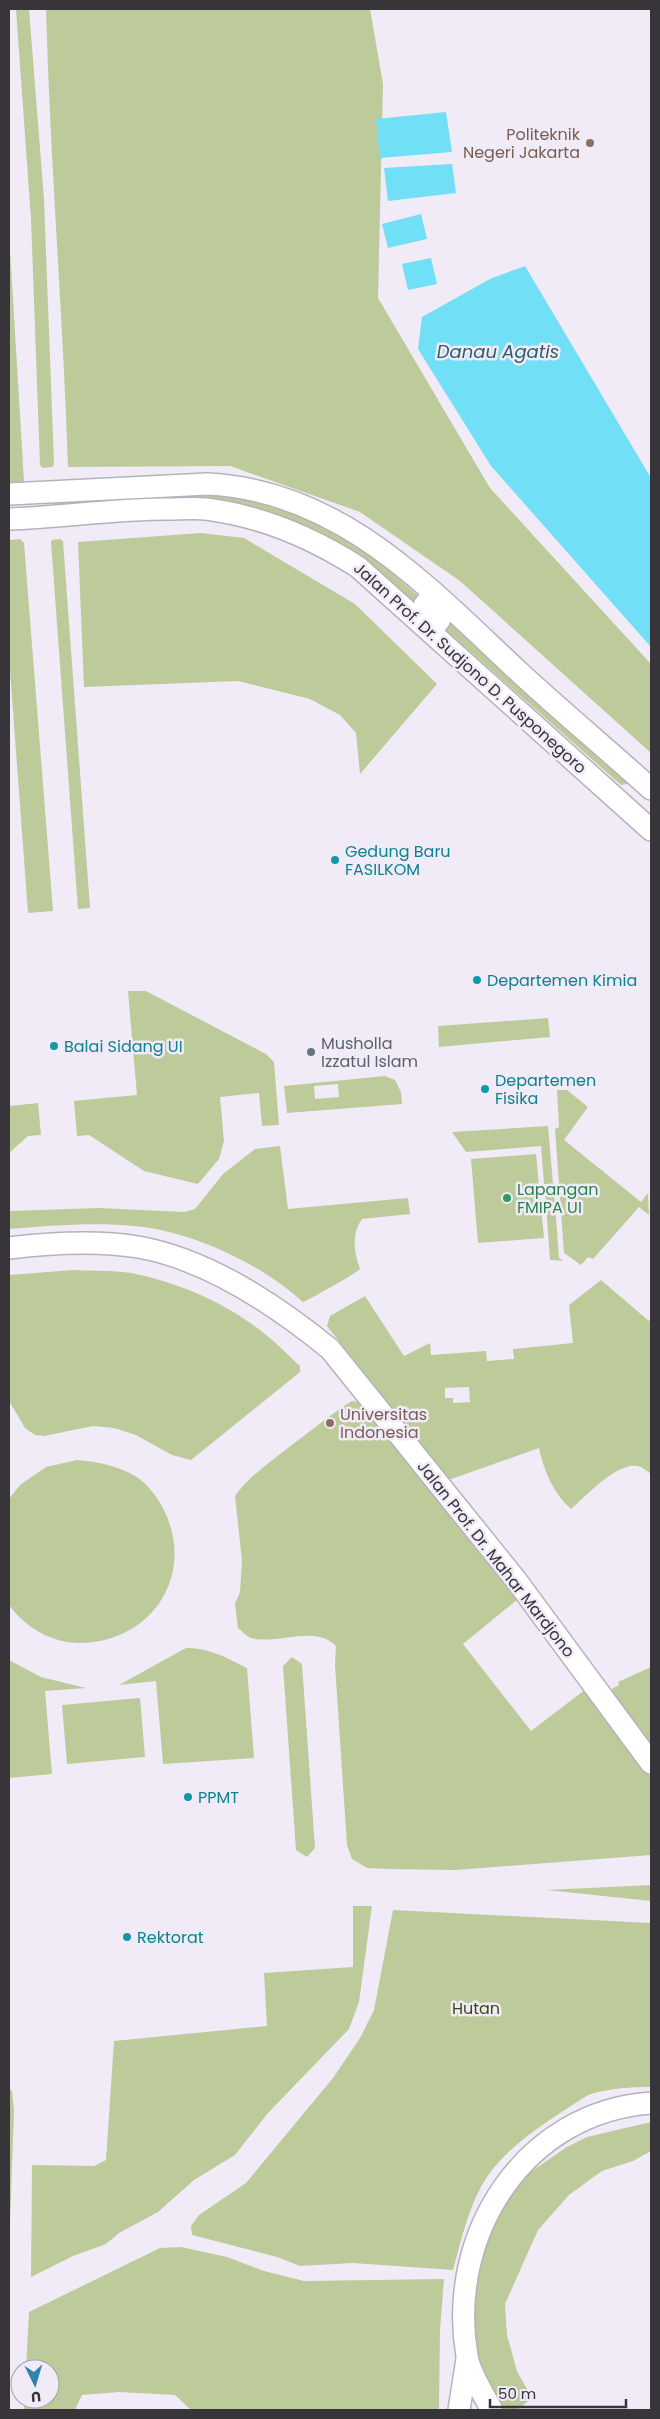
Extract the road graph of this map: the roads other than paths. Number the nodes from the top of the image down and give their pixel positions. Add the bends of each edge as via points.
1 (9, 494) edge
2 (9, 519) edge
3 (433, 591) junction
4 (431, 634) junction
5 (651, 789) edge
6 (630, 811) junction
7 (651, 830) edge
8 (9, 1248) edge
9 (651, 1763) edge
10 (651, 2103) edge
11 (467, 2357) junction
12 (459, 2410) edge
13 (492, 2410) edge

1 - 3 street, Jalan Prof. Dr. Sudjono D. Pusponegoro via 207,484 269,492 337,520
2 - 4 street, Jalan Prof. Dr. Sudjono D. Pusponegoro via 144,509 196,509 254,518 324,546 358,567
3 - 4 street via 422,604 442,621
3 - 5 street, Jalan Prof. Dr. Sudjono D. Pusponegoro via 518,672
4 - 6 street, Jalan Prof. Dr. Sudjono D. Pusponegoro
5 - 6 street
6 - 7 street, Jalan Prof. Dr. Sudjono D. Pusponegoro
8 - 9 street, Jalan Prof. Dr. Mahar Mardjono via 41,1244 138,1247 217,1273 303,1327 330,1349 516,1580
10 - 11 street via 608,2111 578,2123 526,2160 505,2184 487,2212 467,2272 464,2303
11 - 12 street
11 - 13 street

